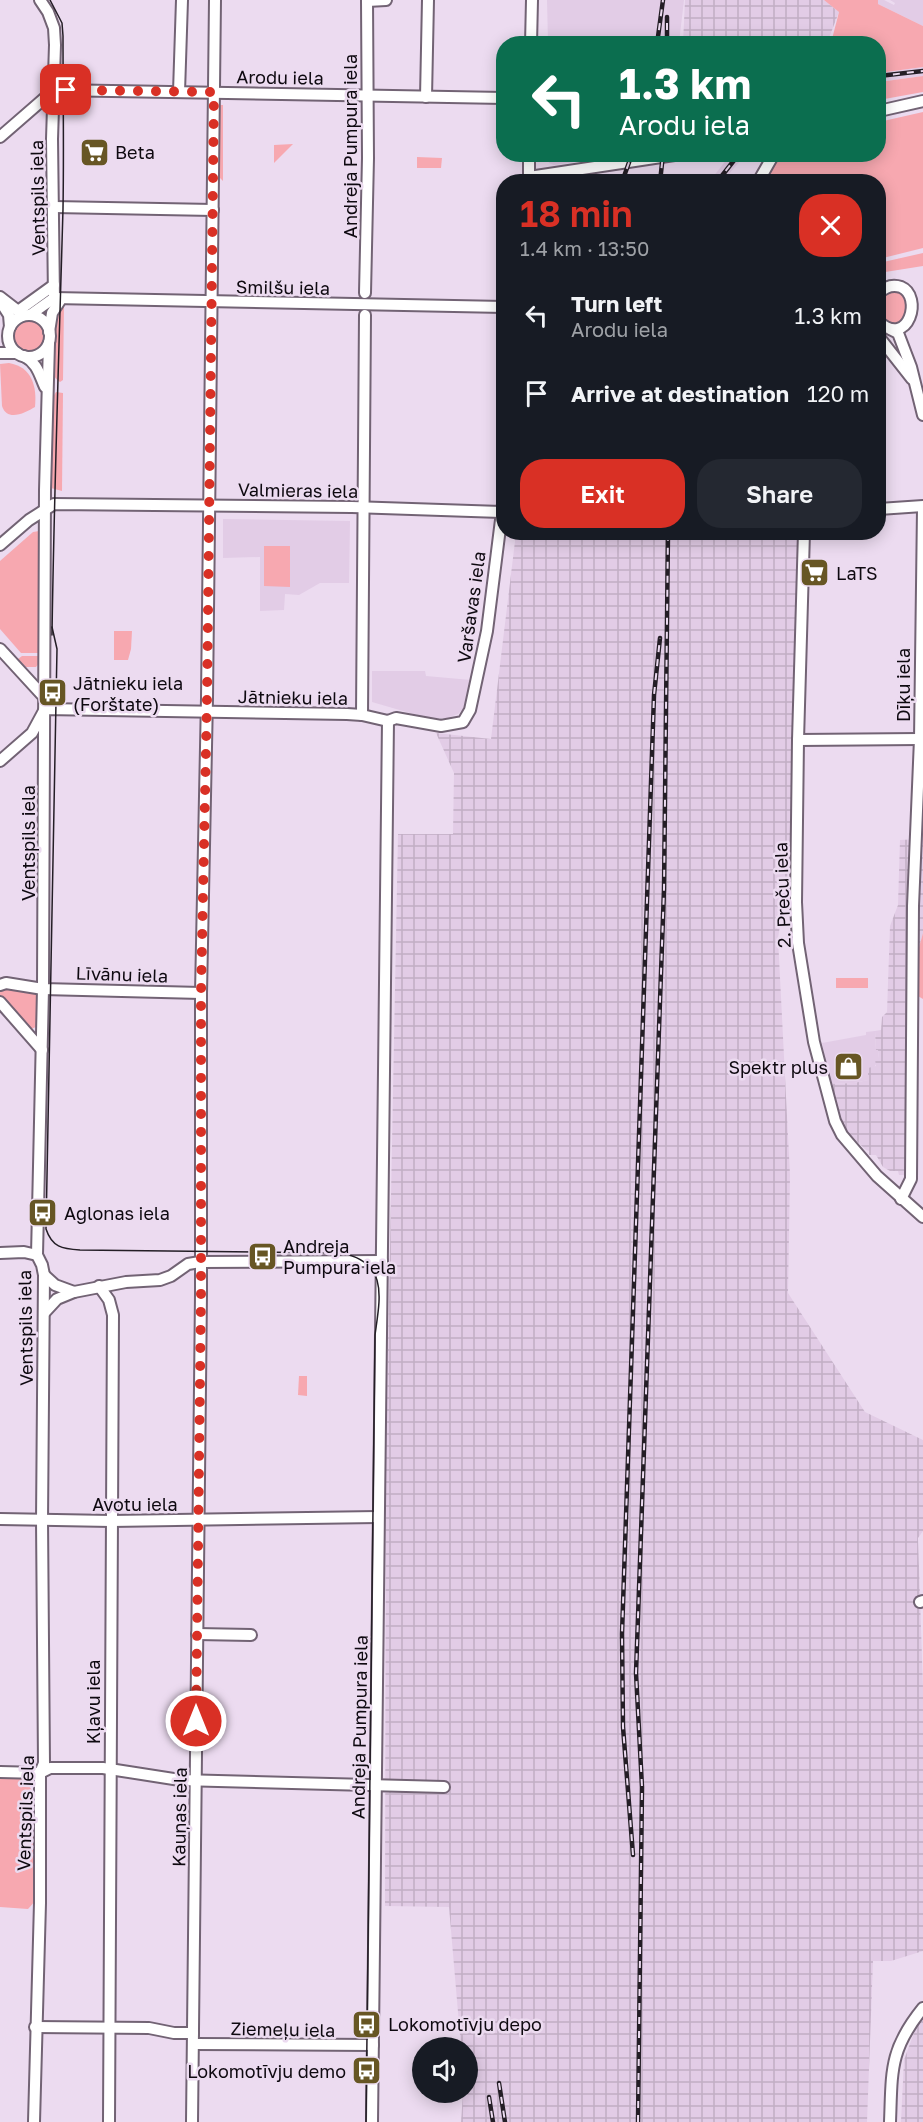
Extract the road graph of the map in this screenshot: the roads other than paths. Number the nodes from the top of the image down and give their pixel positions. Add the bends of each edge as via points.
1 (40, 0) edge
2 (182, 0) edge
3 (215, 0) edge
4 (367, 0) edge
5 (386, 0) edge
6 (428, 0) edge
7 (532, 0) edge
8 (531, 36) edge
9 (54, 90) junction
10 (179, 92) junction
11 (214, 92) junction
12 (366, 95) junction
13 (426, 96) junction
14 (496, 98) edge
15 (923, 101) edge
16 (886, 109) edge
17 (0, 137) edge
18 (632, 162) edge
19 (559, 174) edge
20 (54, 207) junction
21 (213, 210) junction
22 (54, 285) junction
23 (886, 289) edge
24 (365, 293) dead end
25 (0, 299) edge
26 (57, 299) junction
27 (211, 302) junction
28 (496, 307) edge
29 (24, 314) junction
30 (365, 315) dead end
31 (909, 324) junction
32 (886, 326) edge
33 (10, 328) junction
34 (890, 329) junction
35 (0, 335) edge
36 (49, 337) junction
37 (886, 346) edge
38 (0, 353) edge
39 (21, 355) junction
40 (911, 367) junction
41 (914, 381) junction
42 (46, 390) junction
43 (923, 415) edge
44 (209, 506) junction
45 (923, 507) edge
46 (363, 508) junction
47 (46, 509) junction
48 (886, 509) edge
49 (496, 512) edge
50 (498, 540) edge
51 (804, 540) edge
52 (0, 545) edge
53 (0, 649) edge
54 (45, 703) junction
55 (207, 711) junction
56 (362, 715) junction
57 (388, 721) junction
58 (463, 722) joint
59 (920, 739) junction
60 (798, 740) junction
61 (0, 761) edge
62 (0, 985) edge
63 (43, 988) junction
64 (201, 993) junction
65 (0, 1002) edge
66 (42, 1050) junction
67 (901, 1199) junction
68 (923, 1217) edge
69 (0, 1252) edge
70 (37, 1255) junction
71 (381, 1261) junction
72 (200, 1262) junction
73 (44, 1275) junction
74 (99, 1286) junction
75 (74, 1292) junction
76 (44, 1313) junction
77 (378, 1517) junction
78 (0, 1519) edge
79 (198, 1519) junction
80 (42, 1520) junction
81 (111, 1521) junction
82 (197, 1634) junction
83 (251, 1635) dead end
84 (109, 1770) junction
85 (0, 1772) edge
86 (40, 1773) junction
87 (196, 1781) junction
88 (375, 1784) junction
89 (444, 1787) dead end
90 (923, 2008) edge
91 (35, 2027) junction
92 (108, 2027) junction
93 (193, 2039) junction
94 (373, 2045) junction
95 (34, 2122) edge
96 (108, 2122) edge
97 (192, 2122) edge
98 (372, 2122) edge
99 (890, 2122) edge

1 - 9 street, Ventspils iela via 54,28
2 - 10 street
3 - 11 street, Kauņas iela
4 - 5 street
4 - 12 street, Andreja Pumpura iela
6 - 13 street
7 - 8 street
9 - 10 street, Arodu iela
9 - 17 street
9 - 20 street, Ventspils iela
10 - 11 street, Arodu iela
11 - 12 street, Arodu iela
11 - 21 street, Kauņas iela
12 - 13 street, Arodu iela
12 - 24 street, Andreja Pumpura iela
13 - 14 street, Arodu iela
15 - 16 street
18 - 19 street
20 - 21 street
20 - 22 street, Ventspils iela
21 - 27 street, Kauņas iela
22 - 26 street, Ventspils iela
22 - 29 street
23 - 31 street via 903,287 912,294 917,309
25 - 29 street
25 - 33 street via 9,315
26 - 27 street, Smilšu iela
26 - 29 street
26 - 36 street
27 - 28 street, Smilšu iela
27 - 44 street, Kauņas iela
29 - 33 street
29 - 36 street via 43,320
30 - 46 street
31 - 34 street
31 - 40 street
32 - 34 street
33 - 35 street
33 - 39 street via 9,343
34 - 40 street via 898,333
36 - 39 street via 42,352
36 - 42 street, Ventspils iela
37 - 41 street
38 - 39 street
39 - 42 street, Ventspils iela via 38,367
40 - 41 street
41 - 43 street
42 - 47 street, Ventspils iela
44 - 46 street, Valmieras iela
44 - 47 street, Valmieras iela via 54,504
44 - 55 street, Kauņas iela
45 - 48 street
45 - 59 street, Dīķu iela
46 - 49 street, Valmieras iela
46 - 56 street
47 - 52 street, Valmieras iela
47 - 54 street, Ventspils iela
50 - 58 street, Varšavas iela via 487,631 470,710
51 - 60 street, 2. Preču iela
53 - 54 street
54 - 55 street, Jātnieku iela
54 - 61 street via 32,733
54 - 63 street, Ventspils iela
55 - 56 street, Jātnieku iela
55 - 64 street, Kauņas iela
56 - 57 street, Jātnieku iela
57 - 58 street, Jātnieku iela via 396,718 441,726
57 - 71 street, Andreja Pumpura iela
59 - 60 street, Dīķu iela
59 - 67 street via 913,906 911,1179
60 - 67 street, 2. Preču iela via 798,944 819,1066 842,1135
62 - 63 street, Līvānu iela
63 - 64 street, Līvānu iela
63 - 66 street, Ventspils iela
64 - 72 street, Kauņas iela
65 - 66 street
66 - 70 street, Ventspils iela
67 - 68 street, 2. Preču iela
69 - 70 street
70 - 73 street, Ventspils iela
71 - 72 street
71 - 77 street, Andreja Pumpura iela
72 - 74 street via 188,1264 160,1280
72 - 79 street, Kauņas iela
73 - 75 street via 55,1285
73 - 76 street, Ventspils iela
74 - 75 street
74 - 81 street, Kļavu iela via 113,1315
75 - 76 street via 57,1299
76 - 80 street, Ventspils iela
77 - 79 street, Avotu iela
77 - 88 street, Andreja Pumpura iela
78 - 80 street, Avotu iela
79 - 81 street, Avotu iela
79 - 82 street, Kauņas iela
80 - 81 street, Avotu iela
80 - 86 street, Ventspils iela via 44,1763
81 - 84 street, Kļavu iela
82 - 83 street
82 - 87 street, Kauņas iela
84 - 86 street via 50,1768
84 - 87 street
84 - 92 street, Kļavu iela
85 - 86 street
86 - 91 street, Ventspils iela
87 - 88 street
87 - 93 street, Kauņas iela
88 - 89 street
88 - 94 street, Andreja Pumpura iela
90 - 99 street via 898,2045 892,2068
91 - 92 street, Ziemeļu iela
91 - 95 street, Ventspils iela
92 - 93 street, Ziemeļu iela via 149,2028
92 - 96 street, Kļavu iela
93 - 94 street, Ziemeļu iela
93 - 97 street, Kauņas iela
94 - 98 street, Andreja Pumpura iela

